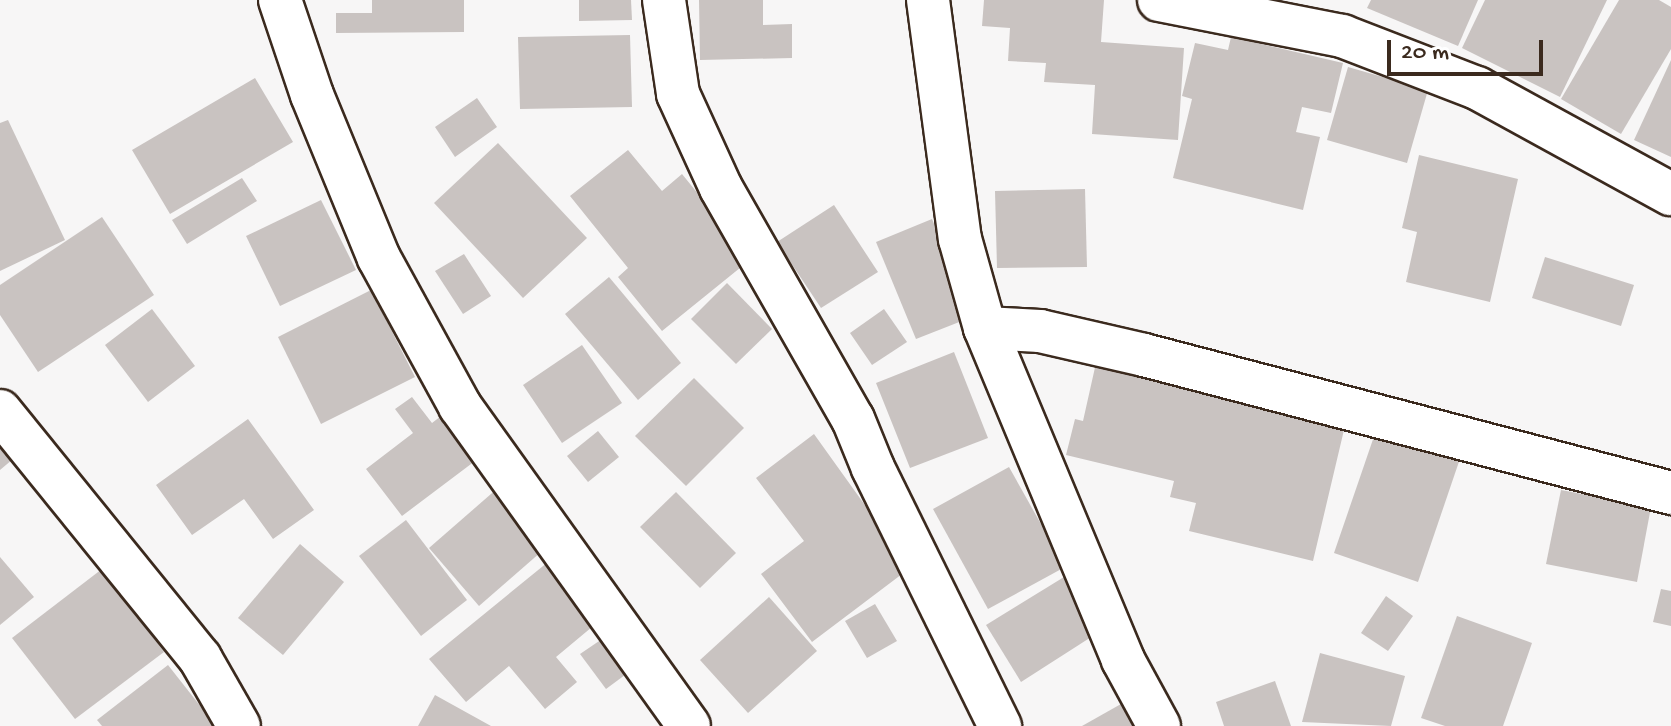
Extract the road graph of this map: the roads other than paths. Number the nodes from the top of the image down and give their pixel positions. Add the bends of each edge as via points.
1 (280, 0) edge
2 (664, 0) edge
3 (928, 0) edge
4 (1159, 0) edge
5 (1671, 194) edge
6 (985, 328) junction
7 (0, 411) edge
8 (1671, 493) edge
9 (239, 726) edge
10 (689, 726) edge
11 (1000, 726) edge
12 (1159, 726) edge

1 - 10 street via 312,95 379,258 460,406
2 - 11 street via 678,94 721,188 853,419
3 - 6 street via 960,239
4 - 5 street via 1342,36 1477,88
6 - 8 street via 1040,331 1144,355
6 - 12 street via 1123,660
7 - 9 street via 200,658

